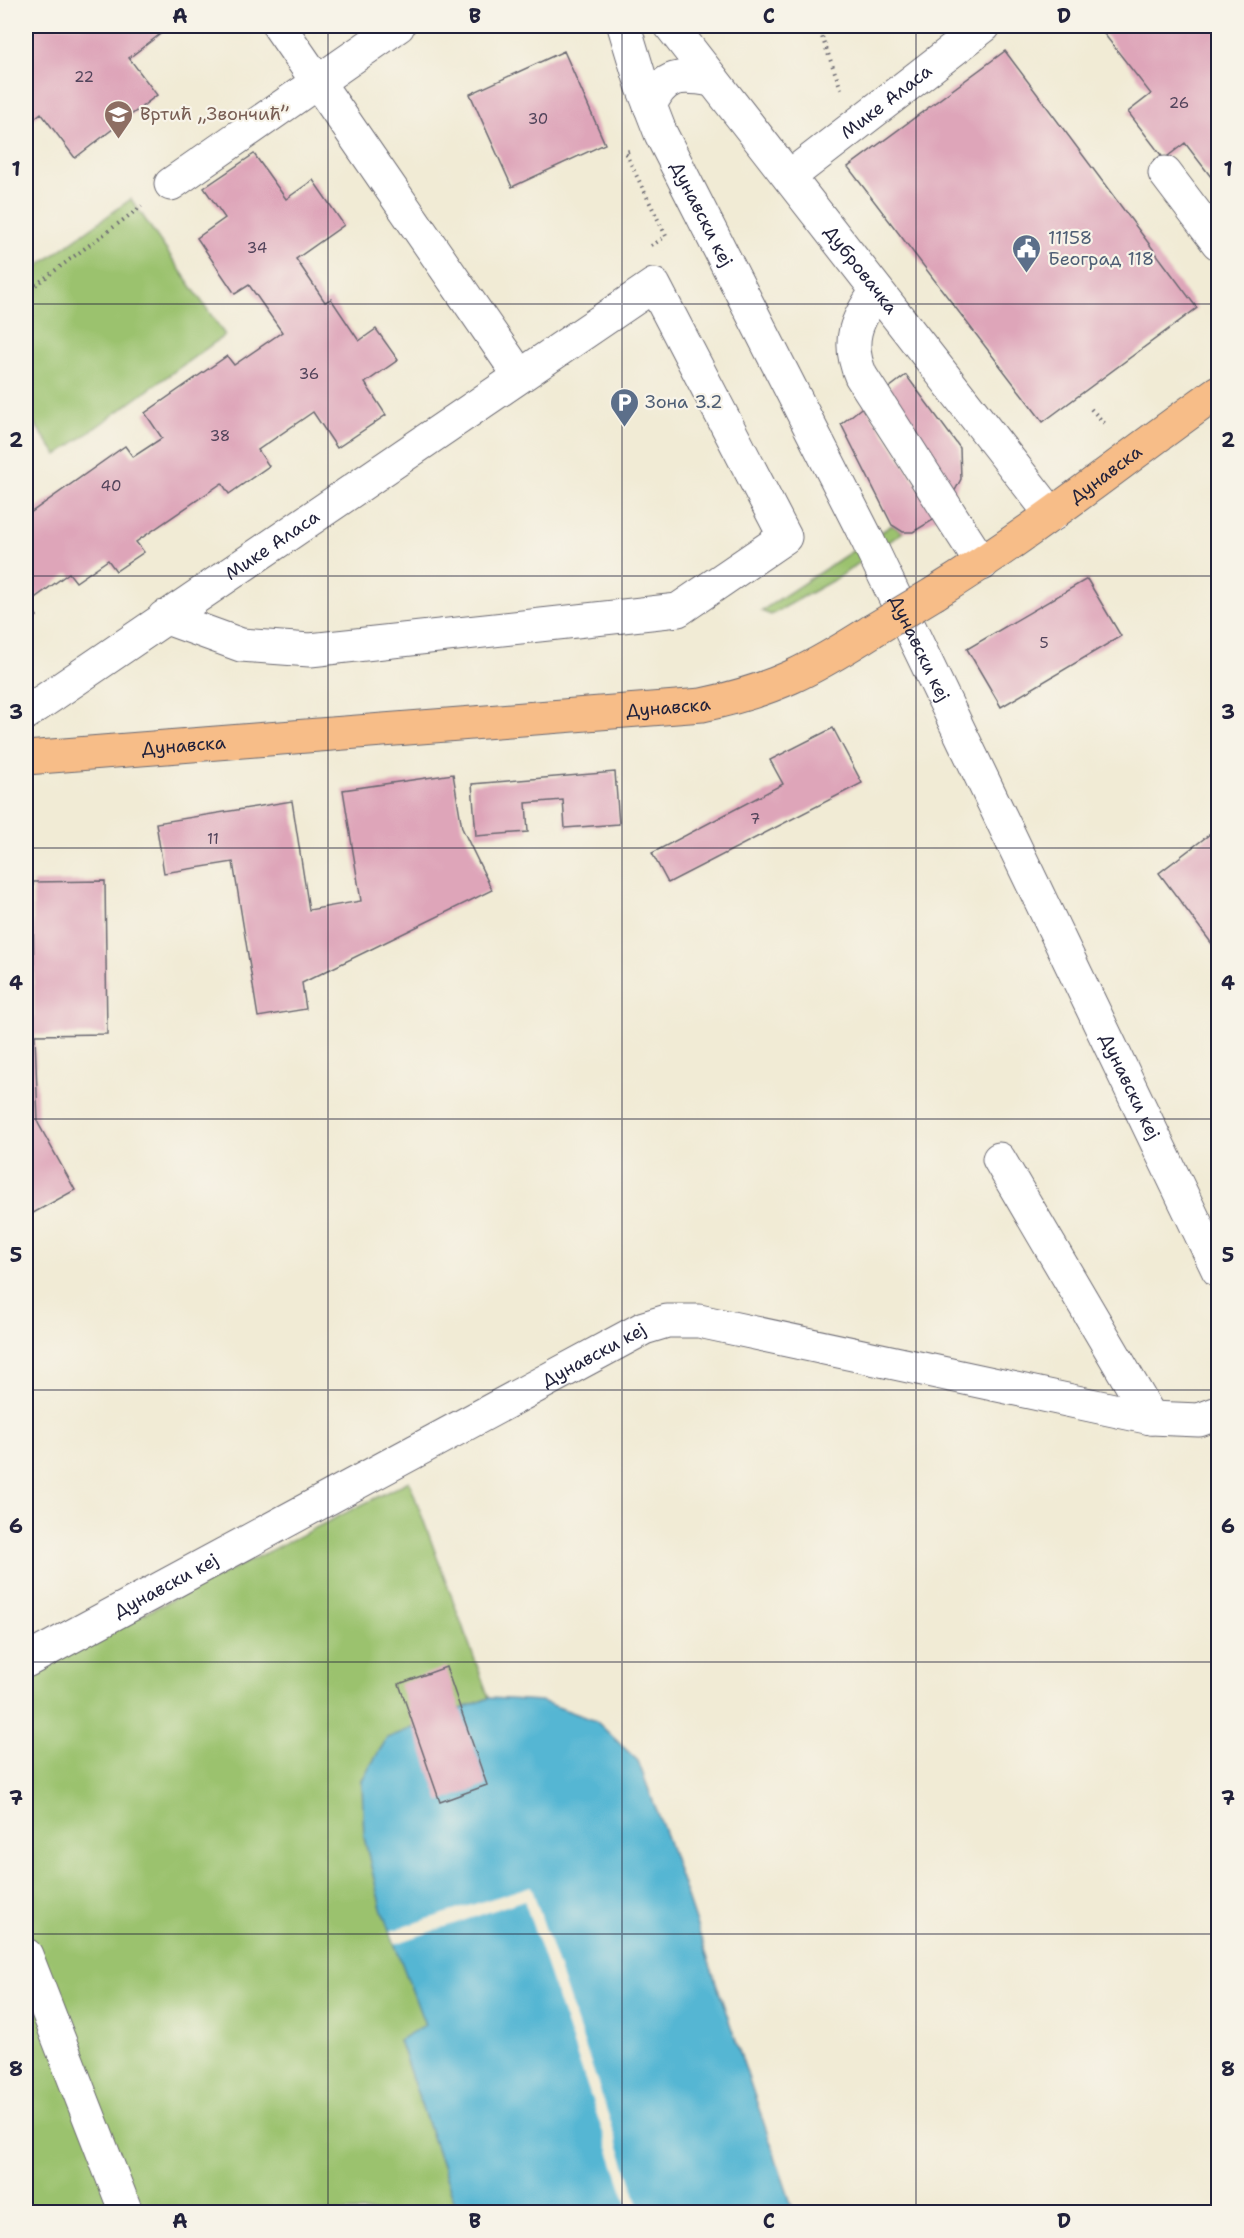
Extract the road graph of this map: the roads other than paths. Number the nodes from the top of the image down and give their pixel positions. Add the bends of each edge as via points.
1 (279, 26) edge
2 (398, 26) edge
3 (624, 26) edge
4 (671, 26) edge
5 (984, 26) edge
6 (713, 80) junction
7 (318, 81) junction
8 (650, 106) junction
9 (1164, 173) dead end
10 (789, 177) junction
11 (171, 184) road end
12 (1218, 243) edge
13 (877, 291) junction
14 (520, 376) junction
15 (1218, 392) edge
16 (1052, 515) junction
17 (982, 564) junction
18 (164, 617) junction
19 (26, 713) edge
20 (26, 758) edge
21 (999, 1159) dead end
22 (1218, 1270) edge
23 (1218, 1413) edge
24 (1151, 1418) junction
25 (26, 1661) edge
26 (26, 1955) edge
27 (126, 2212) edge

1 - 7 street
2 - 7 street
3 - 8 street, Дунавски кеј
4 - 6 street, Дубровачка
5 - 10 street, Мике Аласа
6 - 8 street via 688,76 670,80 657,90
6 - 10 street, Дубровачка
7 - 11 street
7 - 14 street
8 - 22 street, Дунавски кеј via 868,541
9 - 12 street
10 - 13 street, Дубровачка
13 - 16 street, Дубровачка
13 - 17 street via 860,314 854,341 855,361
14 - 18 street, Мике Аласа
14 - 18 street, Мике Аласа via 654,285 785,537 678,610 310,650 241,645
15 - 16 main road, Дунавска
16 - 17 main road, Дунавска
17 - 20 main road, Дунавска, bridge via 817,666 764,690 702,705
18 - 19 street, Мике Аласа
21 - 24 street
23 - 24 street, Дунавски кеј via 1199,1420
24 - 25 street, Дунавски кеј via 699,1321 667,1321 634,1334
26 - 27 street

